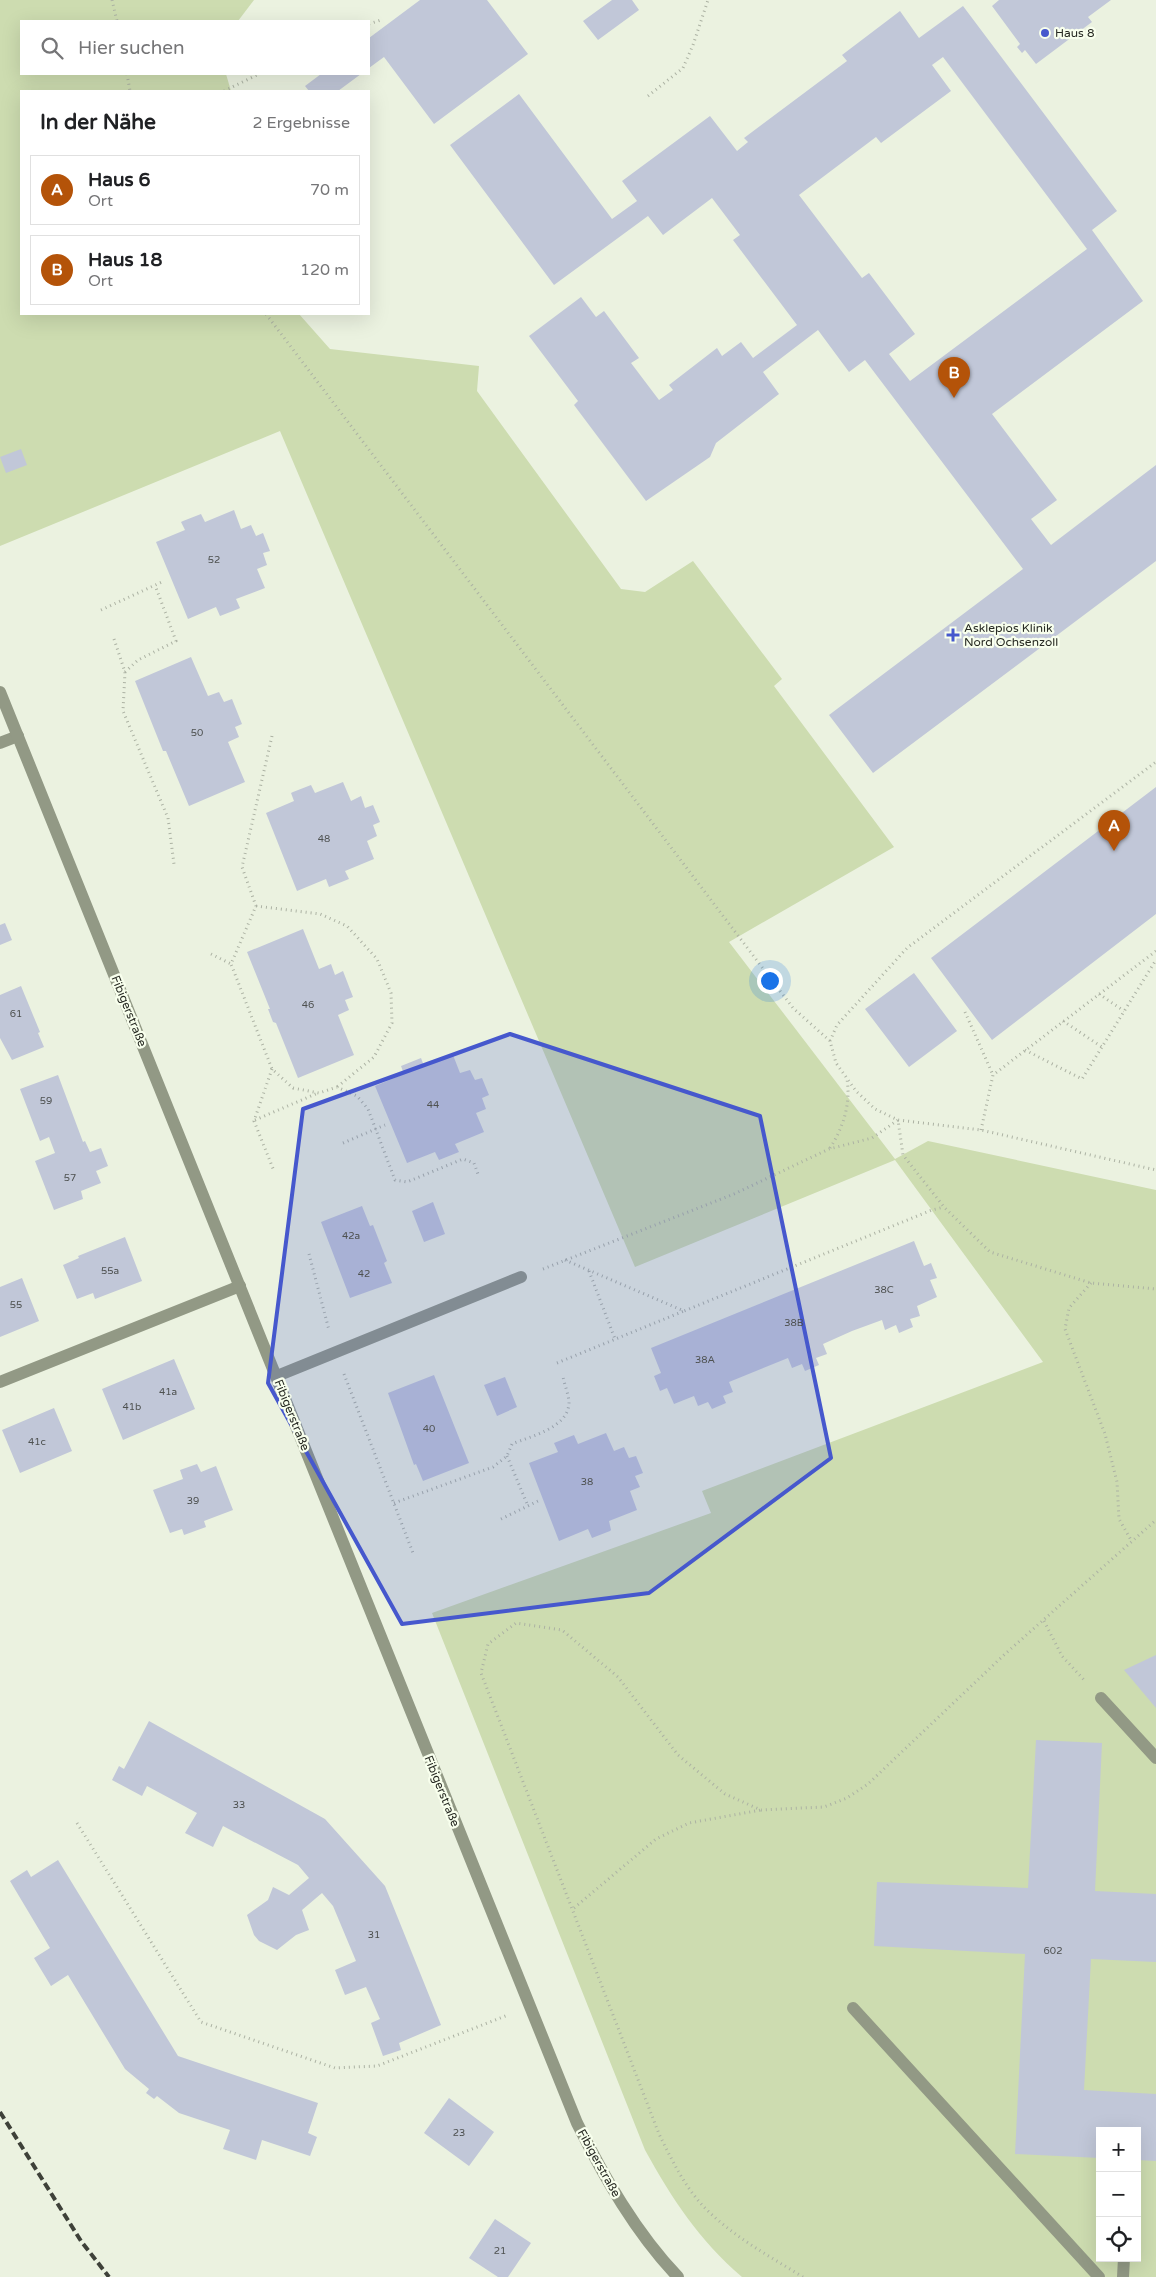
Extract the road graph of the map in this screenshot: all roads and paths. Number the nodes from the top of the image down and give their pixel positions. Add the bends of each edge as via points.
1 (112, 0) edge
2 (708, 0) edge
3 (116, 20) edge
4 (381, 20) dead end
5 (370, 24) edge
6 (127, 75) edge
7 (257, 75) edge
8 (130, 90) edge
9 (226, 90) edge
10 (648, 96) dead end
11 (267, 315) edge
12 (164, 581) dead end
13 (155, 585) junction
14 (101, 610) dead end
15 (114, 639) dead end
16 (125, 672) junction
17 (0, 692) edge
18 (18, 736) junction
19 (272, 736) dead end
20 (0, 743) edge
21 (1156, 762) edge
22 (174, 864) dead end
23 (256, 906) junction
24 (1156, 951) edge
25 (212, 954) dead end
26 (1156, 960) edge
27 (231, 964) junction
28 (1099, 994) junction
29 (1124, 1011) junction
30 (965, 1012) dead end
31 (1063, 1021) junction
32 (830, 1042) junction
33 (1102, 1047) junction
34 (1025, 1050) junction
35 (272, 1068) junction
36 (993, 1076) junction
37 (847, 1078) junction
38 (337, 1087) junction
39 (319, 1093) junction
40 (898, 1120) junction
41 (254, 1121) junction
42 (385, 1125) dead end
43 (376, 1128) junction
44 (981, 1130) junction
45 (343, 1143) dead end
46 (829, 1149) junction
47 (1156, 1170) edge
48 (274, 1171) dead end
49 (479, 1177) dead end
50 (944, 1207) junction
51 (309, 1254) dead end
52 (565, 1260) junction
53 (588, 1271) junction
54 (521, 1277) joint
55 (1091, 1283) junction
56 (240, 1286) junction
57 (1156, 1289) edge
58 (684, 1311) junction
59 (615, 1339) junction
60 (335, 1352) junction
61 (557, 1363) dead end
62 (277, 1376) junction
63 (563, 1376) dead end
64 (0, 1382) edge
65 (507, 1456) junction
66 (538, 1501) dead end
67 (394, 1503) junction
68 (528, 1506) junction
69 (501, 1519) dead end
70 (1156, 1520) edge
71 (1131, 1540) junction
72 (413, 1553) dead end
73 (1044, 1620) junction
74 (1101, 1698) joint
75 (1156, 1758) edge
76 (761, 1810) junction
77 (77, 1823) dead end
78 (574, 1908) junction
79 (529, 2007) junction
80 (853, 2008) dead end
81 (1124, 2262) edge
82 (678, 2277) edge
83 (803, 2277) edge
84 (1099, 2277) edge
85 (1123, 2277) edge

1 - 3 path
2 - 10 path via 683,68
4 - 5 path
6 - 8 path
7 - 9 path
11 - 32 path via 793,1008
12 - 13 path
13 - 14 path
13 - 16 path via 176,641 138,660
15 - 16 path
16 - 22 path via 123,711 168,818
17 - 18 street, Fibigerstraße
18 - 20 street
18 - 56 street, Fibigerstraße
19 - 23 path via 242,867
21 - 32 path via 907,948 837,1025
23 - 27 path
23 - 38 path via 320,914 347,926 377,959 391,993 392,1023 374,1057
24 - 28 path
25 - 27 path
26 - 29 path
27 - 35 path
28 - 29 path
28 - 31 path
29 - 33 path
30 - 36 path
31 - 33 path
31 - 34 path
32 - 37 path via 836,1063
33 - 34 path via 1082,1079
34 - 36 path
35 - 39 path via 293,1088
35 - 41 path
36 - 44 path
37 - 40 path via 875,1109
37 - 46 path via 850,1094 845,1114 840,1133
38 - 39 path
38 - 43 path via 357,1096 368,1109
39 - 41 path
40 - 44 path
40 - 46 path via 872,1138
40 - 50 path via 903,1156
41 - 48 path
42 - 43 path
43 - 45 path
43 - 49 path via 396,1180 407,1182 463,1159 474,1163
44 - 47 path
46 - 52 path via 734,1194
50 - 55 path via 990,1252
50 - 58 path
51 - 60 path
52 - 53 path
52 - 54 path
53 - 58 path
53 - 59 path
54 - 60 street
55 - 57 path
55 - 71 path via 1069,1308 1065,1329 1105,1434 1117,1482 1119,1519
56 - 62 street, Fibigerstraße
56 - 64 street
58 - 59 path
59 - 61 path
60 - 62 street
60 - 67 path
62 - 79 street, Fibigerstraße
63 - 65 path via 569,1403 565,1416 557,1425 512,1444
65 - 67 path via 493,1467
65 - 68 path
66 - 68 path
67 - 72 path
68 - 69 path
70 - 71 path
71 - 73 path
73 - 74 path via 1062,1656
73 - 76 path via 868,1784 824,1808
74 - 75 street
76 - 78 path via 689,1823 656,1839
76 - 78 path via 726,1794 678,1755 618,1677 562,1630 516,1623 488,1644 481,1673
77 - 79 path via 201,2022 335,2068 377,2066
78 - 83 path via 659,2134 679,2174 705,2208 737,2236
79 - 82 street, Fibigerstraße via 593,2156 628,2213
80 - 84 street
81 - 85 street

